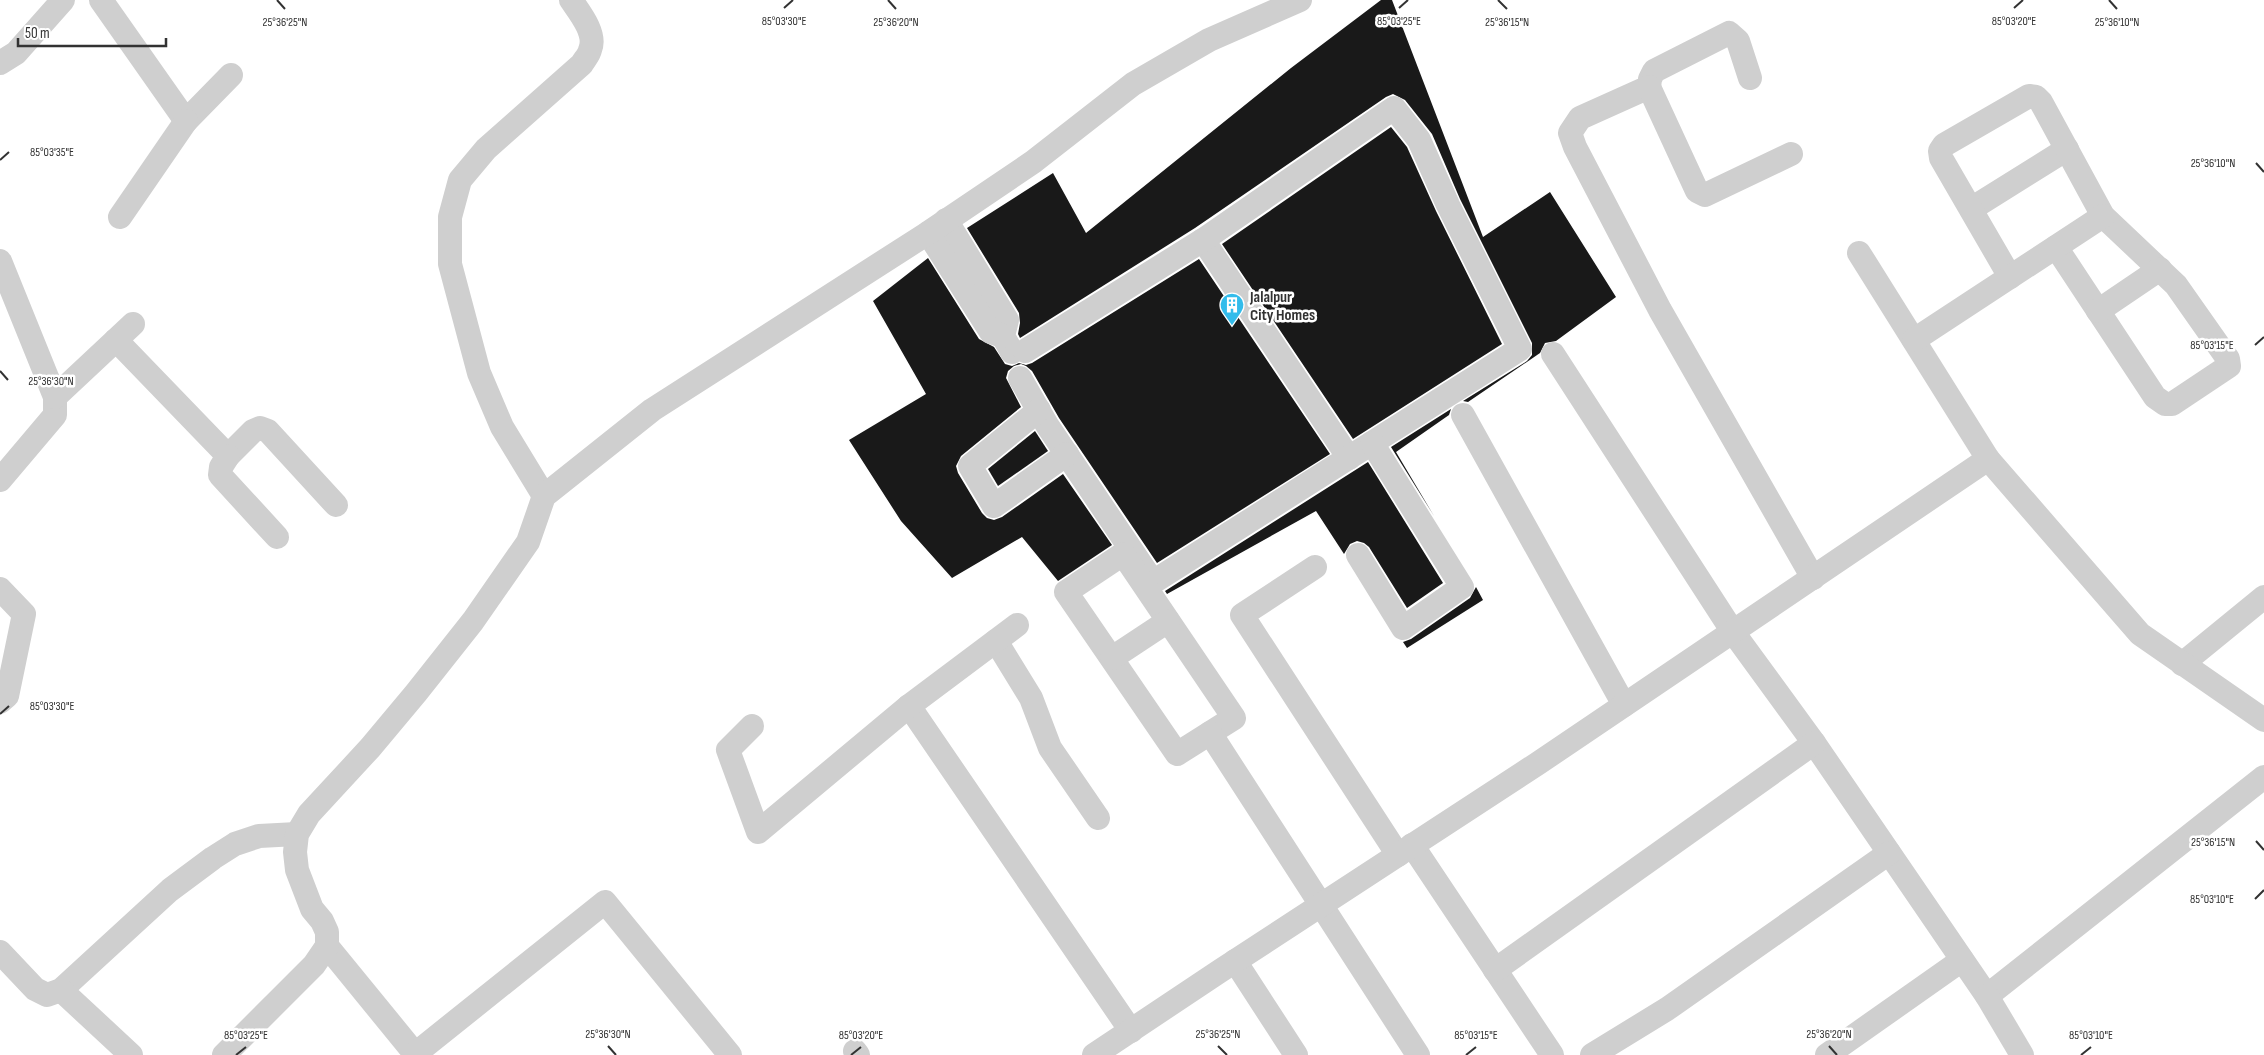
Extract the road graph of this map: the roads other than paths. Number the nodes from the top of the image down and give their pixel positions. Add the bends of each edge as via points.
1 (63, 0) edge
2 (101, 0) edge
3 (571, 0) edge
4 (1300, 0) edge
5 (0, 64) edge
6 (231, 75) dead end
7 (1750, 78) dead end
8 (1649, 87) junction
9 (186, 121) junction
10 (2067, 149) junction
11 (1791, 154) dead end
12 (1971, 209) junction
13 (2103, 216) junction
14 (120, 217) dead end
15 (937, 227) junction
16 (1203, 240) junction
17 (2056, 247) junction
18 (1859, 253) dead end
19 (0, 261) edge
20 (2160, 269) junction
21 (2010, 277) junction
22 (2098, 311) junction
23 (133, 324) dead end
24 (116, 340) junction
25 (1914, 340) junction
26 (1014, 346) junction
27 (1553, 354) dead end
28 (55, 397) junction
29 (1039, 410) junction
30 (1463, 415) dead end
31 (1372, 443) junction
32 (1067, 454) junction
33 (228, 456) junction
34 (1349, 458) junction
35 (1988, 459) junction
36 (0, 480) edge
37 (544, 496) junction
38 (336, 505) dead end
39 (276, 537) dead end
40 (1358, 555) dead end
41 (1315, 566) dead end
42 (1813, 578) junction
43 (0, 589) edge
44 (2264, 597) edge
45 (1168, 621) junction
46 (1017, 625) dead end
47 (1733, 632) junction
48 (996, 641) junction
49 (1112, 658) junction
50 (2182, 664) junction
51 (0, 702) edge
52 (909, 706) junction
53 (1624, 706) junction
54 (2264, 720) edge
55 (752, 726) dead end
56 (1210, 733) junction
57 (1814, 743) junction
58 (2264, 777) edge
59 (1098, 818) dead end
60 (297, 834) junction
61 (1405, 850) junction
62 (1889, 853) junction
63 (1320, 905) junction
64 (328, 946) junction
65 (0, 952) edge
66 (1962, 960) junction
67 (1235, 961) junction
68 (1496, 970) junction
69 (61, 990) junction
70 (1987, 996) junction
71 (1131, 1031) junction
72 (415, 1054) edge
73 (131, 1055) edge
74 (224, 1055) edge
75 (730, 1055) edge
76 (1094, 1055) edge
77 (1296, 1055) edge
78 (1418, 1055) edge
79 (1552, 1055) edge
80 (1592, 1055) edge
81 (1827, 1055) edge
82 (2022, 1055) edge

1 - 5 street via 16,53
2 - 9 street
3 - 37 street via 592,39 590,51 582,64 480,157 460,180 450,217 450,264 479,373 502,427
4 - 15 street via 1209,40 1132,84 1033,162
6 - 9 street
7 - 8 street via 1738,41 1728,33 1654,71
8 - 11 street via 1697,191 1705,195
8 - 42 street via 1580,118 1570,133 1660,310
9 - 14 street
10 - 12 street
10 - 12 street via 2041,102 2030,96 1944,145 1940,151 1941,158
10 - 13 street
12 - 21 street
13 - 17 street
13 - 20 street
15 - 26 street via 991,332
15 - 37 street via 652,410
16 - 26 street
16 - 31 street via 1394,108 1419,140 1520,349
16 - 34 street
17 - 21 street
17 - 22 street
18 - 25 street
19 - 28 street
20 - 22 street
20 - 22 street via 2176,285 2228,359 2229,366 2224,371 2172,404 2165,404 2155,397
21 - 25 street
23 - 24 street
24 - 28 street
24 - 33 street
25 - 35 street
26 - 29 street via 1032,358 1033,367 1028,375 1020,378
27 - 47 street
28 - 36 street via 55,415
29 - 32 street
29 - 32 street via 970,466 994,506
30 - 53 street
31 - 34 street
31 - 40 street via 1462,587 1403,628
32 - 34 street via 1153,582
33 - 38 street via 253,431 260,428 268,431
33 - 39 street via 220,475
35 - 42 street
35 - 50 street via 2140,634
37 - 60 street via 528,542 473,621 376,742 309,814
41 - 61 street via 1242,615
42 - 47 street
43 - 51 street via 24,614 7,696
44 - 50 street
45 - 49 street
45 - 49 street via 1123,554 1115,559 1066,592
45 - 56 street via 1234,718
46 - 48 street
47 - 53 street
47 - 57 street
48 - 52 street
48 - 59 street via 1031,698 1050,748
49 - 56 street via 1176,754
50 - 54 street
52 - 55 street via 758,832 728,750
52 - 71 street
53 - 61 street
56 - 63 street
57 - 62 street
57 - 68 street
58 - 70 street
60 - 64 street via 297,870 312,909 327,932
60 - 69 street via 259,836 236,844 213,858 170,890
61 - 63 street
61 - 68 street
62 - 66 street
62 - 80 street via 1667,1009
63 - 67 street
63 - 78 street
64 - 72 street
64 - 74 street
65 - 69 street via 35,989 47,995
66 - 70 street
66 - 81 street
67 - 71 street
67 - 77 street
68 - 79 street
69 - 73 street
70 - 82 street
71 - 76 street
72 - 75 street via 605,902

